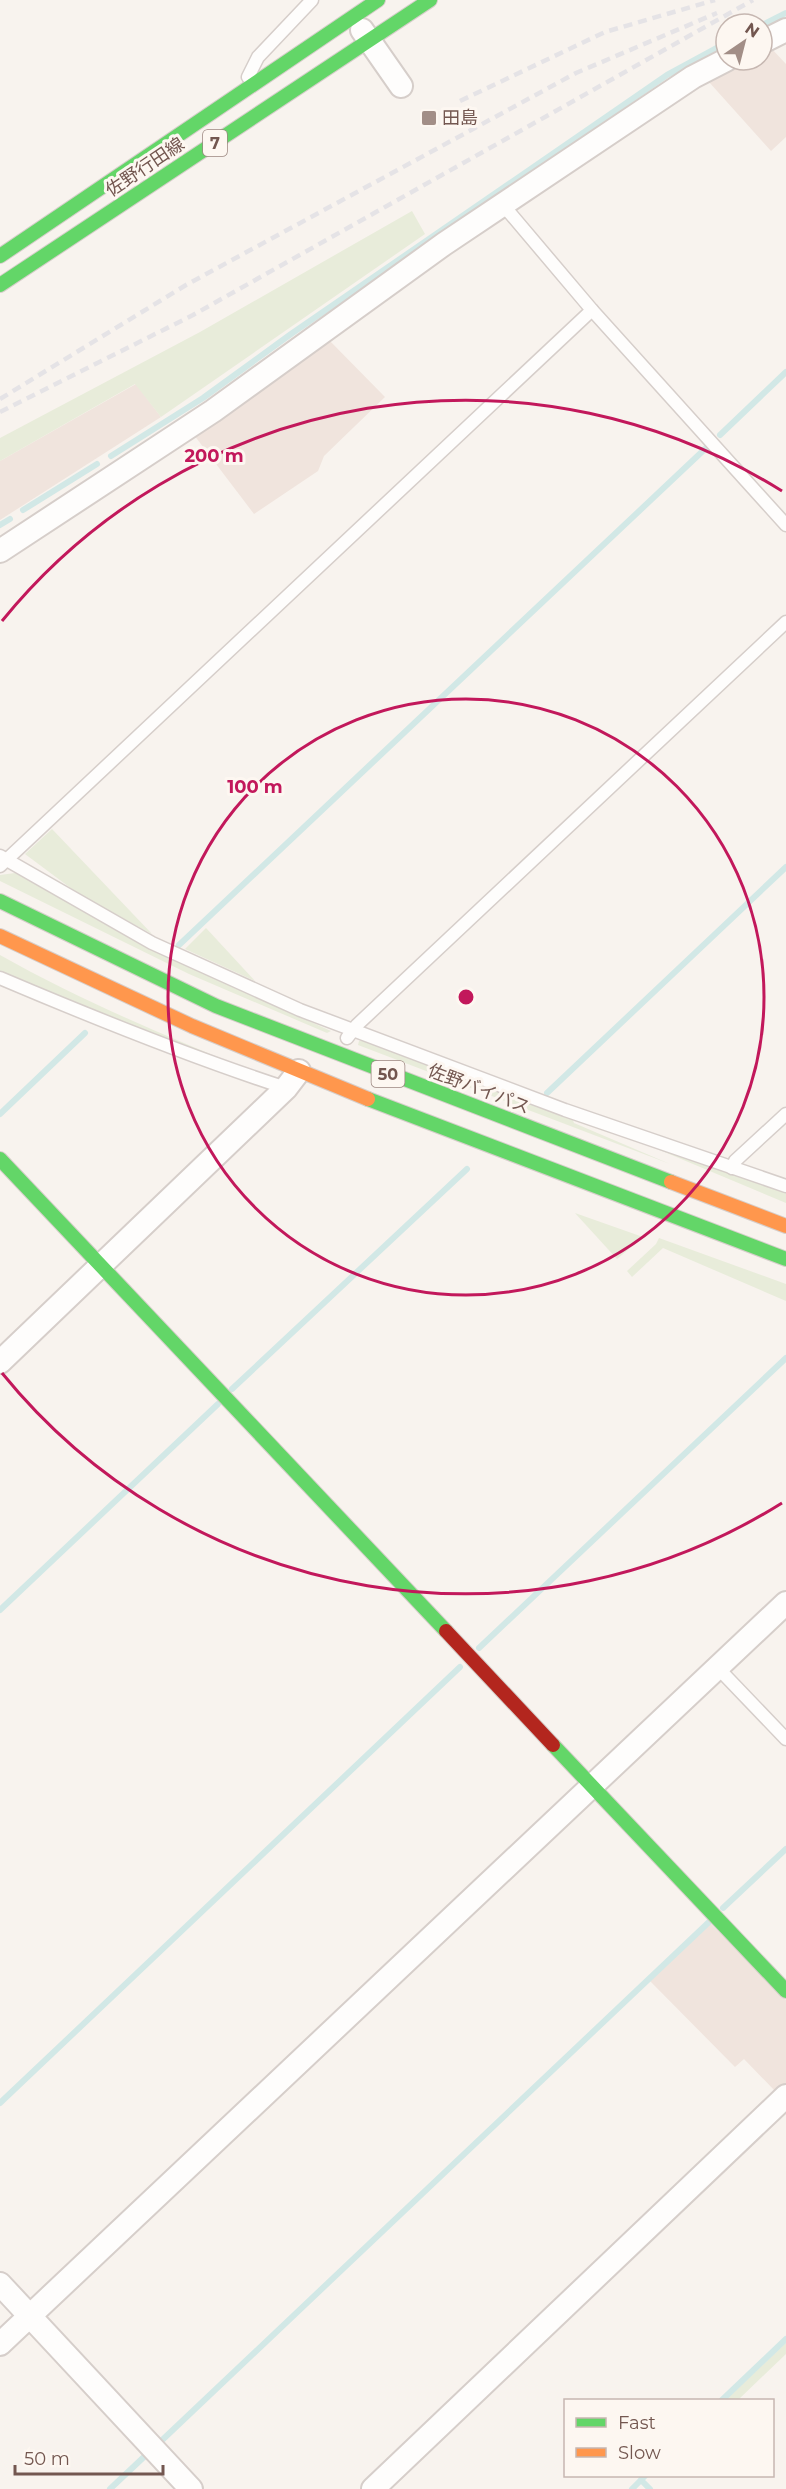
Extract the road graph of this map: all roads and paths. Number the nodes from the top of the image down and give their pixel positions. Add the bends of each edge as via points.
1 (312, 0) edge
2 (378, 0) edge
3 (430, 0) edge
4 (353, 17) junction
5 (369, 40) junction
6 (714, 66) edge
7 (401, 86) dead end
8 (243, 90) junction
9 (504, 206) junction
10 (0, 256) edge
11 (0, 265) edge
12 (5, 281) edge
13 (592, 310) junction
14 (786, 525) edge
15 (0, 551) edge
16 (786, 622) edge
17 (2, 860) edge
18 (0, 900) edge
19 (0, 936) edge
20 (0, 978) edge
21 (351, 1031) junction
22 (339, 1055) junction
23 (292, 1080) junction
24 (786, 1114) edge
25 (0, 1159) edge
26 (732, 1168) junction
27 (786, 1186) edge
28 (786, 1226) edge
29 (786, 1259) edge
30 (101, 1267) junction
31 (0, 1362) edge
32 (786, 1602) edge
33 (717, 1667) junction
34 (786, 1739) edge
35 (591, 1784) junction
36 (786, 1991) edge
37 (786, 2096) edge
38 (0, 2284) edge
39 (30, 2316) junction
40 (0, 2344) edge
41 (191, 2489) edge
42 (373, 2489) edge

1 - 8 lane via 258,57
2 - 4 main road, 佐野行田線 / 7
3 - 5 main road, 佐野行田線 / 7
4 - 5 street
4 - 8 main road, 佐野行田線 / 7
5 - 7 street
5 - 12 main road, 佐野行田線 / 7
6 - 9 street
8 - 10 main road, 佐野行田線 / 7
9 - 13 lane
9 - 15 street via 444,244 213,411
11 - 12 lane
13 - 14 lane
13 - 17 lane
16 - 21 lane
17 - 21 lane via 180,957
18 - 22 main road, 佐野バイパス / 50 via 216,1006
19 - 23 main road, 50
20 - 23 lane via 135,1036
21 - 22 lane
21 - 26 lane
22 - 28 main road, 佐野バイパス / 50
23 - 29 main road, 50
23 - 30 street
24 - 26 lane
25 - 30 main road
26 - 27 lane
30 - 31 street
30 - 35 main road
32 - 33 street
33 - 34 lane
33 - 35 street
35 - 36 main road
35 - 39 street
37 - 42 street
38 - 39 street
39 - 40 street
39 - 41 street

